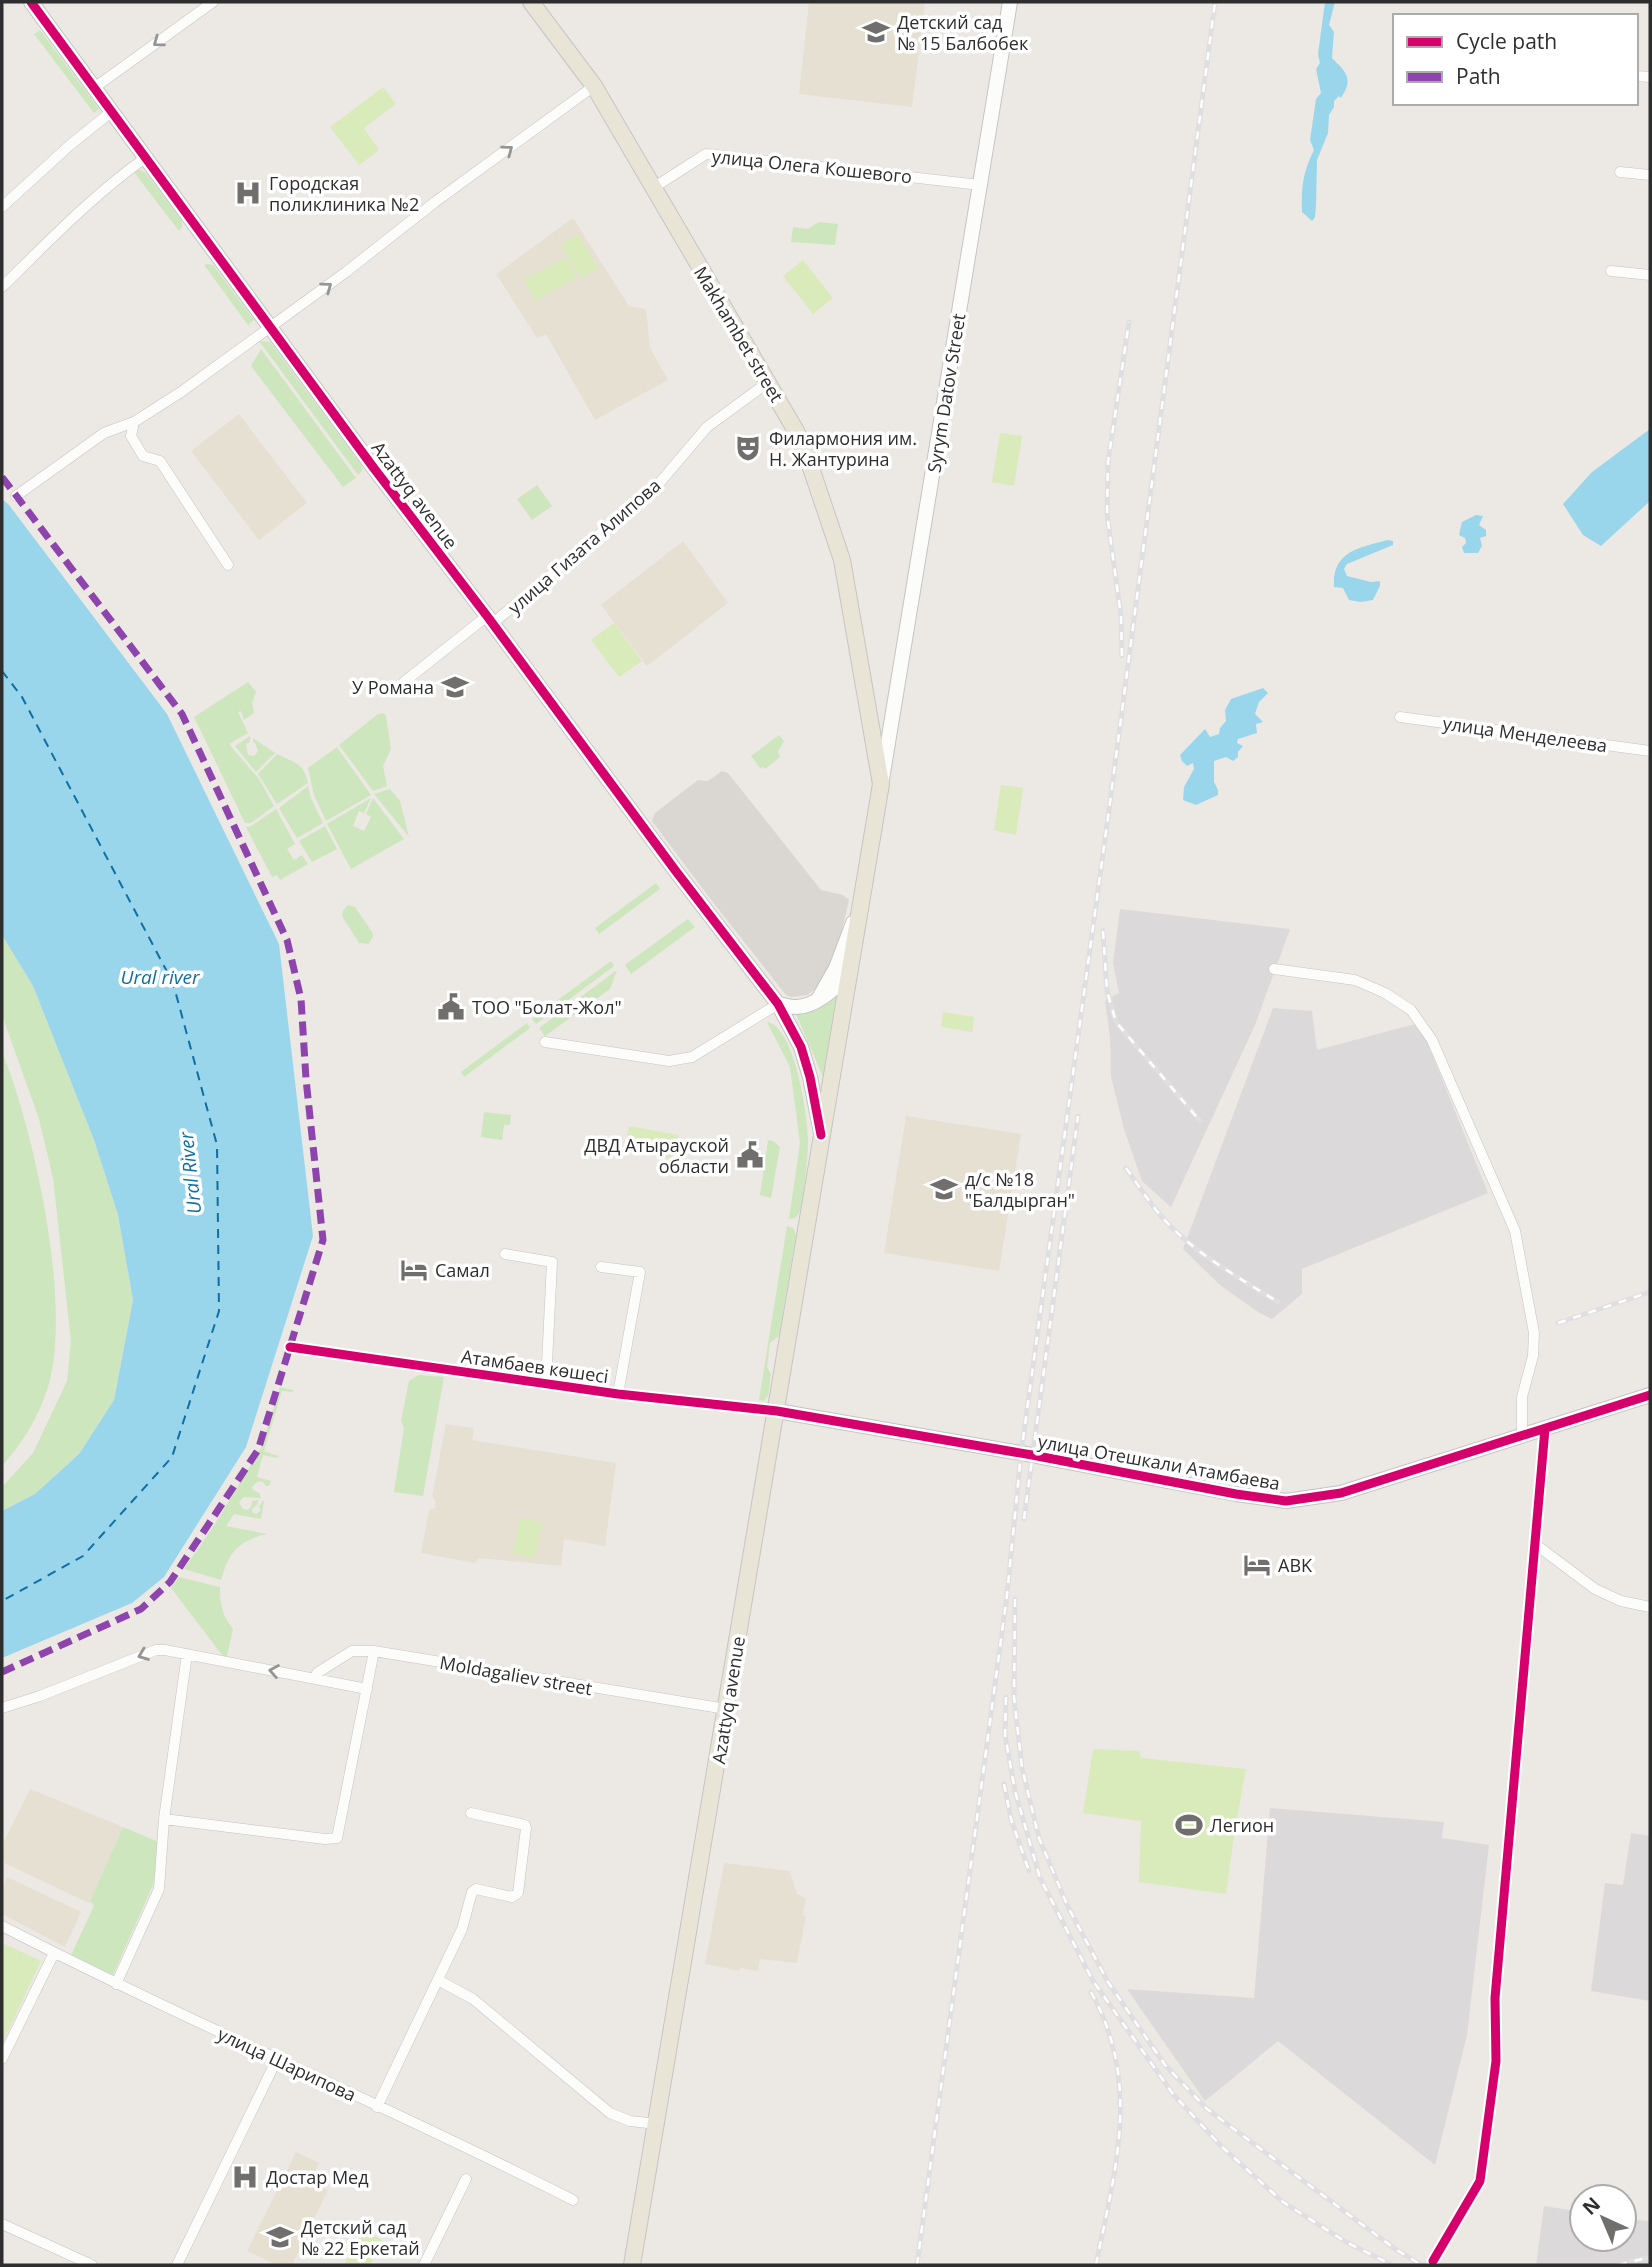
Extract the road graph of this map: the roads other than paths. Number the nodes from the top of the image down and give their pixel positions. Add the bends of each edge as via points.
1 (31, 2) edge
2 (213, 2) edge
3 (531, 2) edge
4 (1010, 2) edge
5 (594, 86) junction
6 (94, 88) junction
7 (111, 112) junction
8 (145, 158) junction
9 (1620, 172) dead end
10 (1650, 175) edge
11 (980, 185) junction
12 (653, 188) junction
13 (2, 207) edge
14 (1611, 271) dead end
15 (1650, 275) edge
16 (2, 287) edge
17 (272, 328) junction
18 (767, 383) junction
19 (134, 422) junction
20 (16, 496) dead end
21 (228, 565) dead end
22 (489, 620) junction
23 (404, 682) dead end
24 (1399, 717) dead end
25 (1650, 751) edge
26 (881, 784) junction
27 (863, 896) junction
28 (1274, 969) dead end
29 (850, 974) junction
30 (820, 998) junction
31 (778, 1004) junction
32 (545, 1042) dead end
33 (821, 1135) junction
34 (505, 1254) dead end
35 (601, 1267) dead end
36 (290, 1347) dead end
37 (546, 1384) junction
38 (618, 1394) junction
39 (1650, 1395) edge
40 (777, 1411) junction
41 (1545, 1429) junction
42 (1522, 1436) junction
43 (1535, 1544) junction
44 (1650, 1607) edge
45 (374, 1651) junction
46 (187, 1654) junction
47 (314, 1678) junction
48 (367, 1689) junction
49 (2, 1708) edge
50 (726, 1709) junction
51 (471, 1813) dead end
52 (164, 1819) junction
53 (2, 1926) edge
54 (54, 1953) junction
55 (438, 1980) junction
56 (116, 1984) junction
57 (2, 2059) edge
58 (277, 2059) junction
59 (377, 2106) junction
60 (657, 2124) junction
61 (466, 2179) dead end
62 (573, 2200) dead end
63 (2, 2224) edge
64 (1433, 2261) dead end
65 (92, 2265) edge
66 (177, 2265) edge
67 (424, 2265) edge
68 (632, 2265) edge

1 - 6 street, Azattyq avenue
2 -> 6 street
3 - 5 main road, Makhambet street
4 - 11 street, Syrym Datov Street
5 - 12 main road, Makhambet street
17 -> 5 street
6 - 7 street, Azattyq avenue
7 - 8 street, Azattyq avenue
7 - 13 street
8 - 16 street
8 - 17 street, Azattyq avenue
9 - 10 street
11 - 12 street, улица Олега Кошевого via 706,153
11 - 26 street, Syrym Datov Street
12 - 18 main road, Makhambet street
14 - 15 street
17 - 19 street
17 - 22 street, Azattyq avenue
18 - 22 street, улица Гизата Алипова via 707,427 656,487
18 - 26 main road, Makhambet street via 796,431 842,559
19 - 20 street via 104,433
19 - 21 street via 131,436 143,456 160,461
22 - 23 street, улица Гизата Алипова
22 - 31 street, Azattyq avenue
24 - 25 street, улица Менделеева
26 - 27 main road, Makhambet street
27 - 29 main road, Makhambet street
27 - 30 street
28 - 42 street via 1355,980 1385,993 1411,1010 1432,1040 1515,1231 1534,1333 1522,1397
29 - 30 street
29 - 33 main road, Azattyq avenue
30 - 31 street via 796,1007
31 - 32 street via 692,1057 669,1061
31 - 33 street, Azattyq avenue via 801,1047
33 - 40 main road, Azattyq avenue
34 - 37 street via 552,1262
35 - 38 street via 640,1272
36 - 37 street, Атамбаев көшесі
37 - 38 street, Атамбаев көшесі
38 - 40 street, Атамбаев көшесі
39 - 41 street, улица Отешкали Атамбаева
40 - 42 street, улица Отешкали Атамбаева via 1286,1501 1341,1493
40 - 50 main road, Azattyq avenue
41 - 42 street, улица Отешкали Атамбаева
41 - 43 street
43 - 44 street via 1595,1589
43 - 64 street via 1495,1998 1496,2061 1480,2181
45 - 47 street, Moldagaliev street via 352,1651
45 - 48 street
45 - 50 street, Moldagaliev street
47 -> 46 street
46 -> 49 street via 148,1652
46 - 52 street
47 - 48 street
48 - 52 street via 337,1838
50 - 60 main road, Azattyq avenue
51 - 55 street via 525,1825 518,1893 512,1897 474,1890
52 - 56 street via 159,1889
53 - 54 street, улица Шарипова
54 - 56 street, улица Шарипова
54 - 57 street
55 - 59 street
55 - 60 street via 473,1999 610,2113
56 - 58 street, улица Шарипова
58 - 59 street, улица Шарипова
58 - 66 street
59 - 62 street, улица Шарипова
60 - 68 main road, Azattyq avenue
61 - 67 street
63 - 65 street

